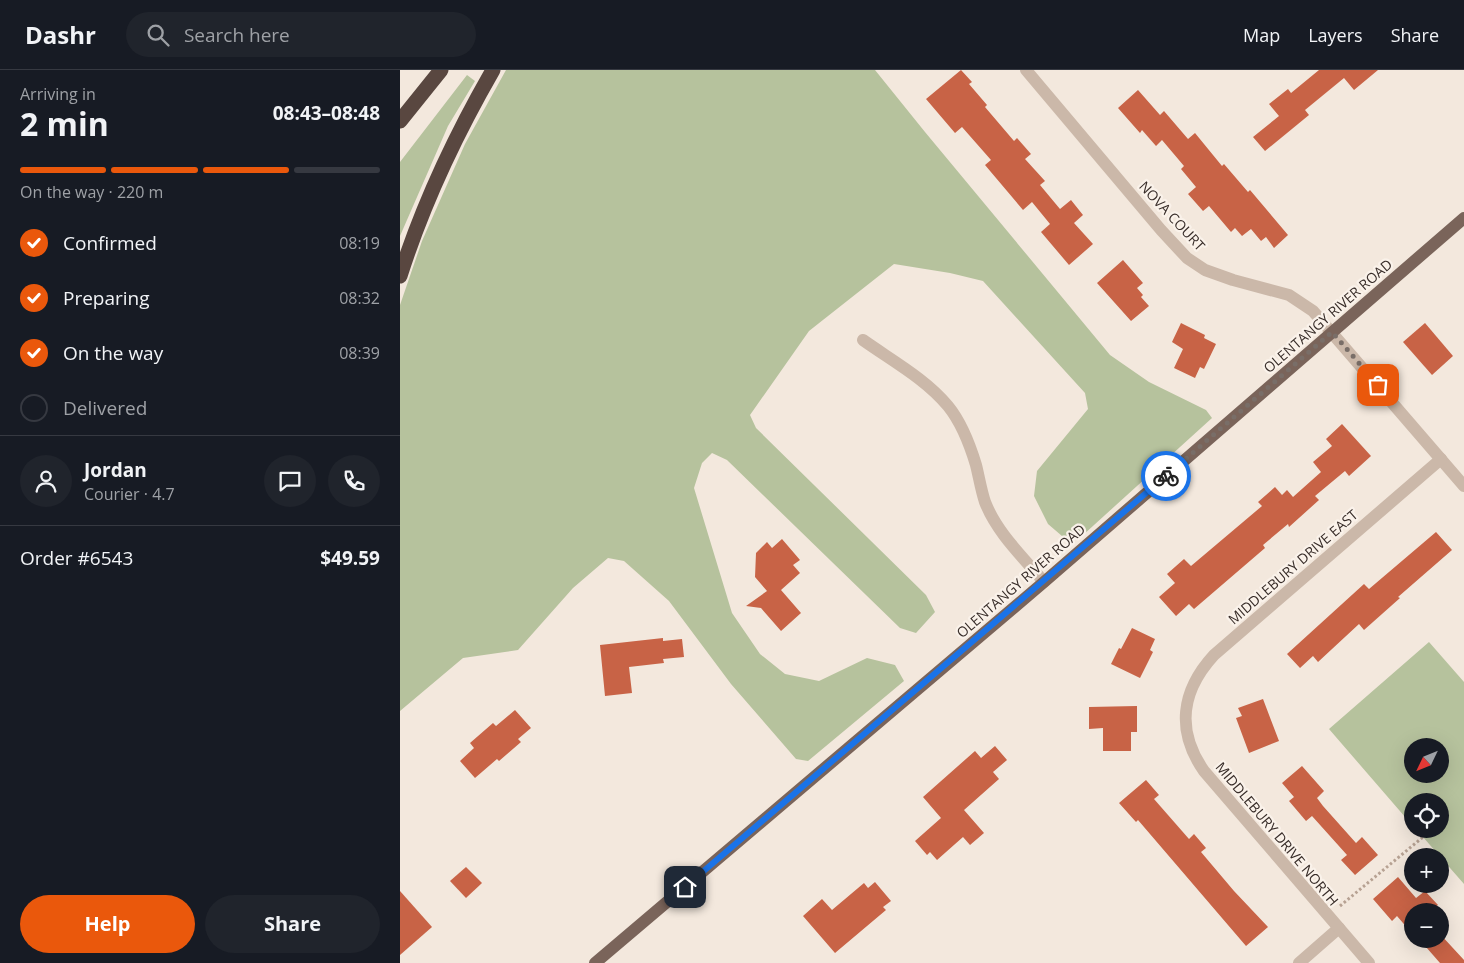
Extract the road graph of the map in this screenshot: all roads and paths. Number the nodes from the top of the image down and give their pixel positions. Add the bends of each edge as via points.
1 (441, 70) edge
2 (493, 70) edge
3 (1026, 70) edge
4 (400, 121) edge
5 (1464, 218) edge
6 (400, 276) edge
7 (1332, 332) junction
8 (863, 340) dead end
9 (1441, 459) junction
10 (1464, 486) edge
11 (1044, 582) junction
12 (1186, 713) joint
13 (1422, 838) edge
14 (1328, 916) junction
15 (1339, 928) junction
16 (595, 963) edge
17 (1299, 963) edge
18 (1368, 963) edge

1 - 4 highway
2 - 6 highway via 440,169 410,242
3 - 7 street, NOVA COURT via 1188,258 1205,270 1290,295 1312,311
5 - 7 main road, OLENTANGY RIVER ROAD
7 - 9 street, NOVA COURT
7 - 11 main road, OLENTANGY RIVER ROAD
8 - 11 street via 929,387 948,406 969,446 991,515
9 - 10 street, NOVA COURT
9 - 12 street, MIDDLEBURY DRIVE EAST via 1214,655 1194,682
11 - 16 main road, OLENTANGY RIVER ROAD
12 - 14 street, MIDDLEBURY DRIVE NORTH via 1189,744 1204,771
13 - 14 path
14 - 15 street, MIDDLEBURY DRIVE NORTH
15 - 17 street
15 - 18 street, MIDDLEBURY DRIVE NORTH

